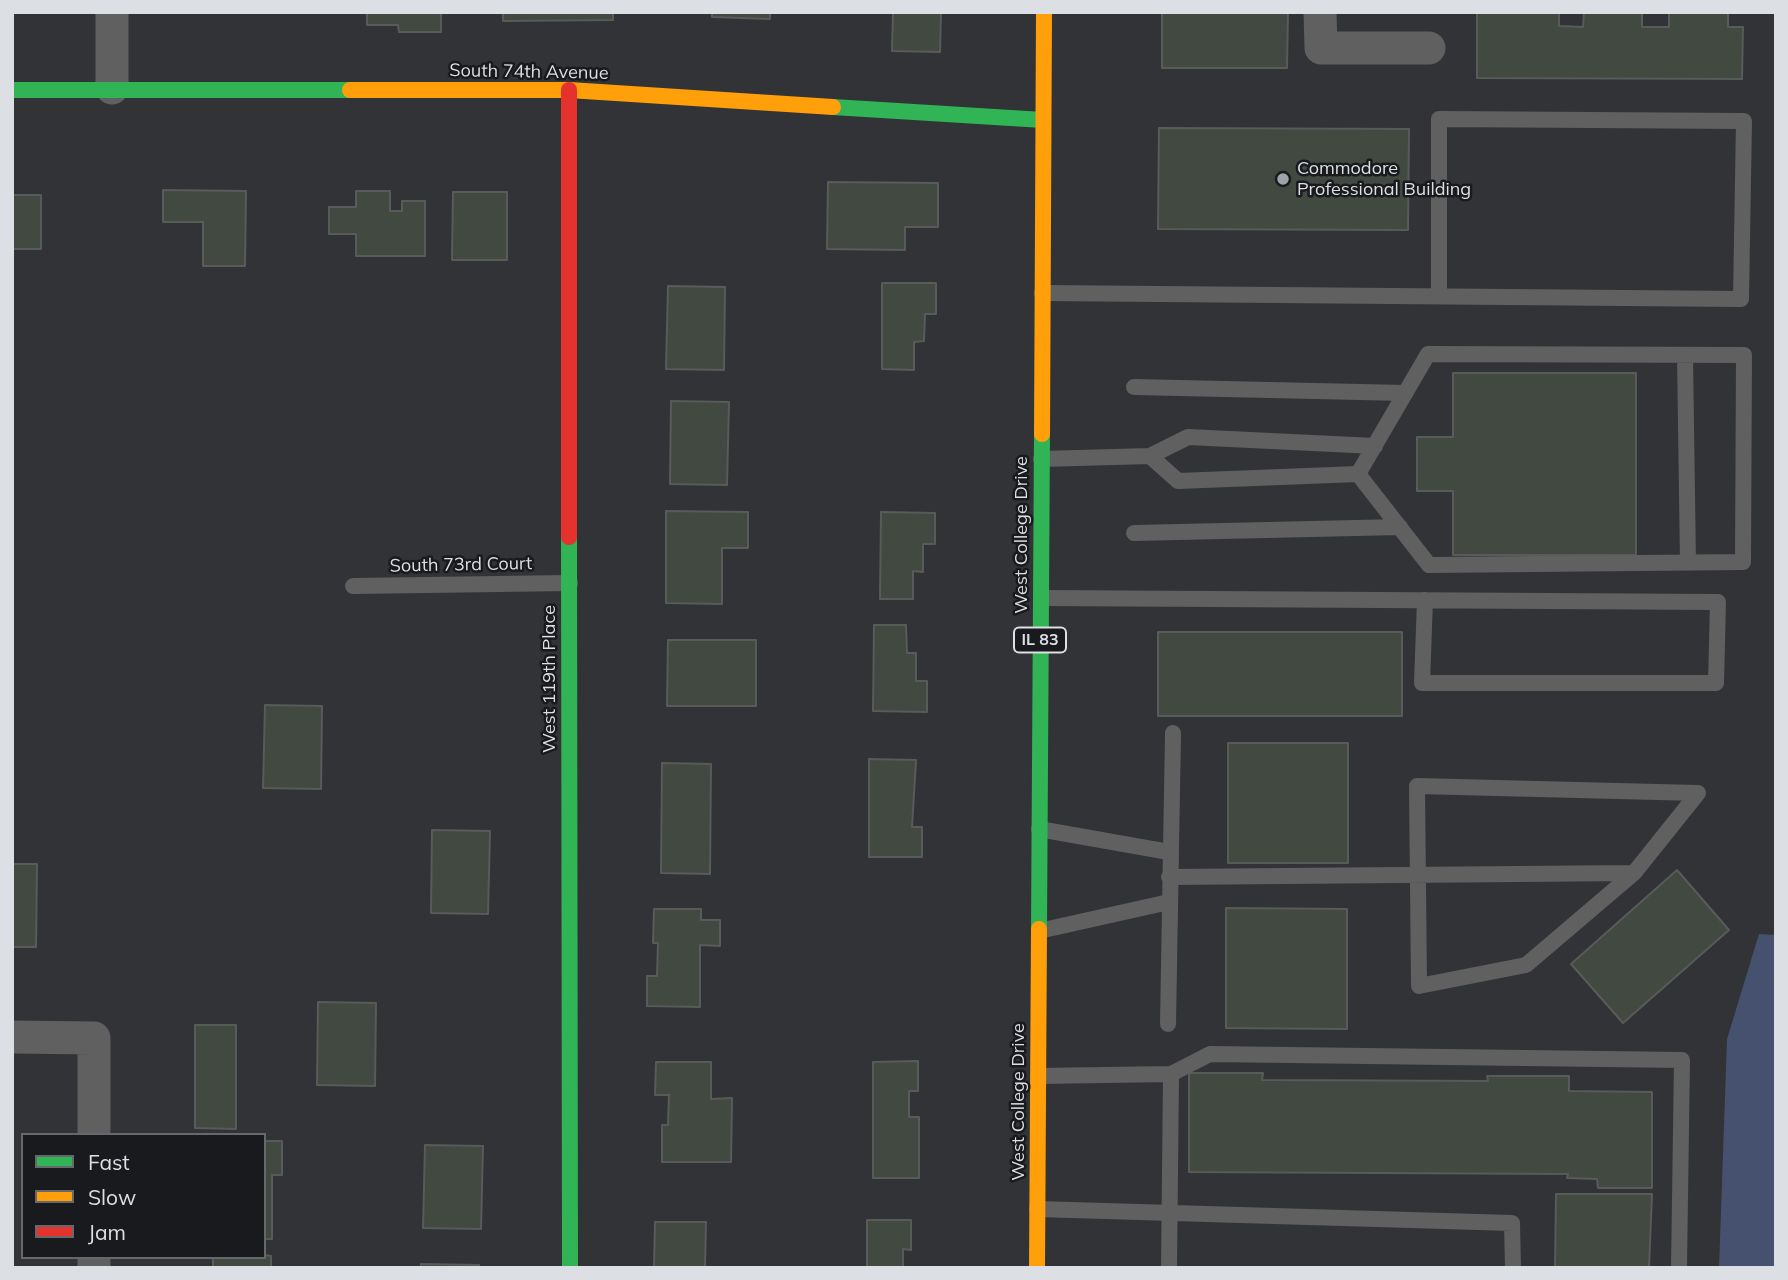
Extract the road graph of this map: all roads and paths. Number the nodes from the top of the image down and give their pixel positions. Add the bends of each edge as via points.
1 (112, 12) edge
2 (1044, 12) edge
3 (1320, 12) edge
4 (1429, 48) dead end
5 (112, 88) junction
6 (12, 90) edge
7 (569, 90) junction
8 (1043, 120) junction
9 (1042, 293) junction
10 (1439, 296) junction
11 (1685, 355) junction
12 (1135, 387) dead end
13 (1405, 393) junction
14 (1375, 446) junction
15 (1150, 456) junction
16 (1041, 459) junction
17 (1358, 474) junction
18 (1400, 527) junction
19 (1134, 533) dead end
20 (1688, 563) junction
21 (570, 583) junction
22 (353, 586) dead end
23 (1041, 598) junction
24 (1425, 600) junction
25 (1173, 733) dead end
26 (1039, 829) junction
27 (1169, 852) junction
28 (1634, 873) junction
29 (1417, 875) junction
30 (1170, 877) junction
31 (1169, 902) junction
32 (1039, 931) junction
33 (1168, 1024) dead end
34 (12, 1037) edge
35 (1171, 1074) junction
36 (1038, 1076) junction
37 (94, 1133) edge
38 (1037, 1209) junction
39 (1170, 1213) junction
40 (570, 1268) edge
41 (1037, 1268) edge
42 (1169, 1268) edge
43 (1513, 1268) edge
44 (1679, 1268) edge

1 - 5 street
2 - 8 street, West College Drive / IL 83
3 - 4 street via 1321,48
5 - 6 street, South 74th Avenue
5 - 7 street, South 74th Avenue
7 - 8 street, South 74th Avenue
7 - 21 street, West 119th Place
8 - 9 street, West College Drive / IL 83
9 - 10 lane
9 - 16 street, West College Drive / IL 83
10 - 10 lane via 1741,299 1744,121 1439,119
11 - 13 lane via 1428,354
11 - 20 lane
11 - 20 lane via 1744,355 1743,562
12 - 13 lane
13 - 14 lane
14 - 15 lane via 1188,436
14 - 17 lane
15 - 16 lane
15 - 17 lane via 1178,481
16 - 23 street, West College Drive / IL 83
17 - 18 lane
18 - 19 lane
18 - 20 lane via 1430,565
21 - 22 lane, South 73rd Court
21 - 40 street, West 119th Place
23 - 24 lane
23 - 26 street, West College Drive / IL 83
24 - 24 lane via 1717,602 1716,683 1422,683
25 - 27 lane
26 - 27 lane
26 - 32 street, West College Drive / IL 83
27 - 30 lane
28 - 29 lane
28 - 29 lane via 1526,965 1419,986
28 - 29 lane via 1699,793 1417,786
29 - 30 lane
30 - 31 lane
31 - 32 lane
31 - 33 lane
32 - 36 street, West College Drive / IL 83
34 - 37 street via 94,1038
35 - 36 lane
35 - 39 lane
35 - 44 lane via 1210,1054 1682,1060
36 - 38 street, West College Drive / IL 83
38 - 39 lane
38 - 41 street, West College Drive / IL 83
39 - 42 lane
39 - 43 lane via 1512,1223

